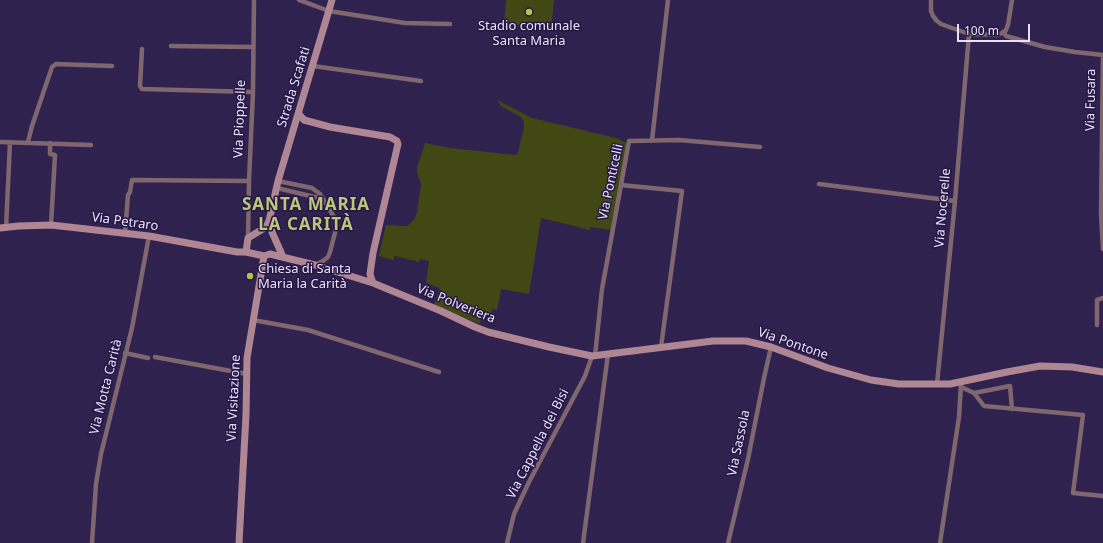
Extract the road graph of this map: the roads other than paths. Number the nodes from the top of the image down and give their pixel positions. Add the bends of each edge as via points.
1 (254, 0) edge
2 (299, 0) edge
3 (332, 0) edge
4 (668, 0) edge
5 (931, 0) edge
6 (1012, 0) edge
7 (329, 11) junction
8 (450, 24) dead end
9 (1003, 32) junction
10 (970, 34) junction
11 (171, 46) dead end
12 (253, 47) junction
13 (142, 49) dead end
14 (112, 66) dead end
15 (313, 66) junction
16 (421, 81) dead end
17 (253, 92) junction
18 (299, 114) junction
19 (652, 140) junction
20 (0, 142) edge
21 (10, 142) junction
22 (28, 142) junction
23 (50, 143) junction
24 (91, 145) dead end
25 (760, 147) dead end
26 (249, 181) junction
27 (278, 184) junction
28 (820, 184) dead end
29 (621, 185) junction
30 (955, 201) junction
31 (269, 221) junction
32 (52, 225) junction
33 (3, 228) edge
34 (125, 233) junction
35 (149, 236) junction
36 (248, 238) junction
37 (1103, 249) edge
38 (246, 252) junction
39 (264, 256) junction
40 (283, 258) junction
41 (314, 265) junction
42 (370, 274) junction
43 (362, 280) junction
44 (373, 283) junction
45 (1103, 298) edge
46 (253, 320) junction
47 (1097, 325) dead end
48 (771, 347) junction
49 (661, 348) junction
50 (126, 353) junction
51 (608, 354) junction
52 (594, 356) junction
53 (155, 357) dead end
54 (148, 358) dead end
55 (439, 372) dead end
56 (1103, 372) edge
57 (247, 374) junction
58 (937, 384) junction
59 (961, 384) junction
60 (974, 393) junction
61 (1012, 409) junction
62 (1103, 496) edge
63 (92, 543) edge
64 (239, 543) edge
65 (507, 543) edge
66 (583, 543) edge
67 (728, 543) edge
68 (940, 543) edge

1 - 12 street, Via Pioppelle
2 - 7 street
3 - 7 street, Strada Scafati
4 - 19 street
5 - 10 street via 931,11 937,21
6 - 9 street via 1008,25
7 - 8 street via 405,22
7 - 15 street, Strada Scafati
9 - 10 street via 997,35
9 - 37 street, Via Fusara via 1006,36 1045,48 1102,55 1100,214
10 - 30 street, Via Nocerelle
11 - 12 street
12 - 17 street, Via Pioppelle
13 - 17 street via 142,89
14 - 22 street via 56,64 52,67
15 - 16 street
15 - 18 street, Strada Scafati
17 - 26 street, Via Pioppelle
18 - 27 street, Strada Scafati
18 - 42 street via 304,120 311,122 390,137 397,141
19 - 25 street, Via Ponticelli
19 - 29 street, Via Ponticelli via 629,141
20 - 21 street
21 - 22 street
21 - 33 street
22 - 23 street
23 - 24 street
23 - 32 street via 50,154 55,155
26 - 34 street via 132,180 128,195
26 - 36 street, Via Pioppelle
27 - 31 street
27 - 41 street via 312,188 320,194 334,217 337,224 328,257
28 - 30 street
29 - 49 street via 682,191
29 - 52 street, Via Ponticelli via 602,289
30 - 58 street, Via Nocerelle
31 - 36 street via 266,227
31 - 40 street
32 - 33 street, Via Petraro
32 - 34 street, Via Petraro
34 - 35 street, Via Petraro
35 - 38 street, Via Petraro
35 - 50 street, Via Motta Carità
36 - 38 street
38 - 39 street, Via Petraro
39 - 40 street, Via Petraro via 270,254
39 - 46 street, Via Visitazione
40 - 41 street
41 - 43 street, Via Polveriera
42 - 43 street
42 - 44 street
43 - 44 street, Via Polveriera
44 - 52 street, Via Polveriera via 482,329
45 - 47 street via 1097,300
46 - 55 street via 308,330
46 - 57 street, Via Visitazione
48 - 49 street, Via Pontone via 746,341 713,341
48 - 58 street, Via Pontone via 828,368 871,380 899,384
48 - 67 street, Via Sassola
49 - 51 street, Via Pontone
50 - 54 street
50 - 63 street, Via Motta Carità via 101,454
51 - 52 street, Via Pontone
51 - 66 street
52 - 65 street, Via Cappella dei Bisi via 528,482 514,514
53 - 57 street
56 - 59 street, Via Pontone via 1072,367 1040,366
57 - 64 street, Via Visitazione
58 - 59 street, Via Pontone
59 - 60 street
59 - 68 street via 959,417
60 - 61 street via 984,406
60 - 61 street via 1010,386
61 - 62 street via 1083,415 1073,493

